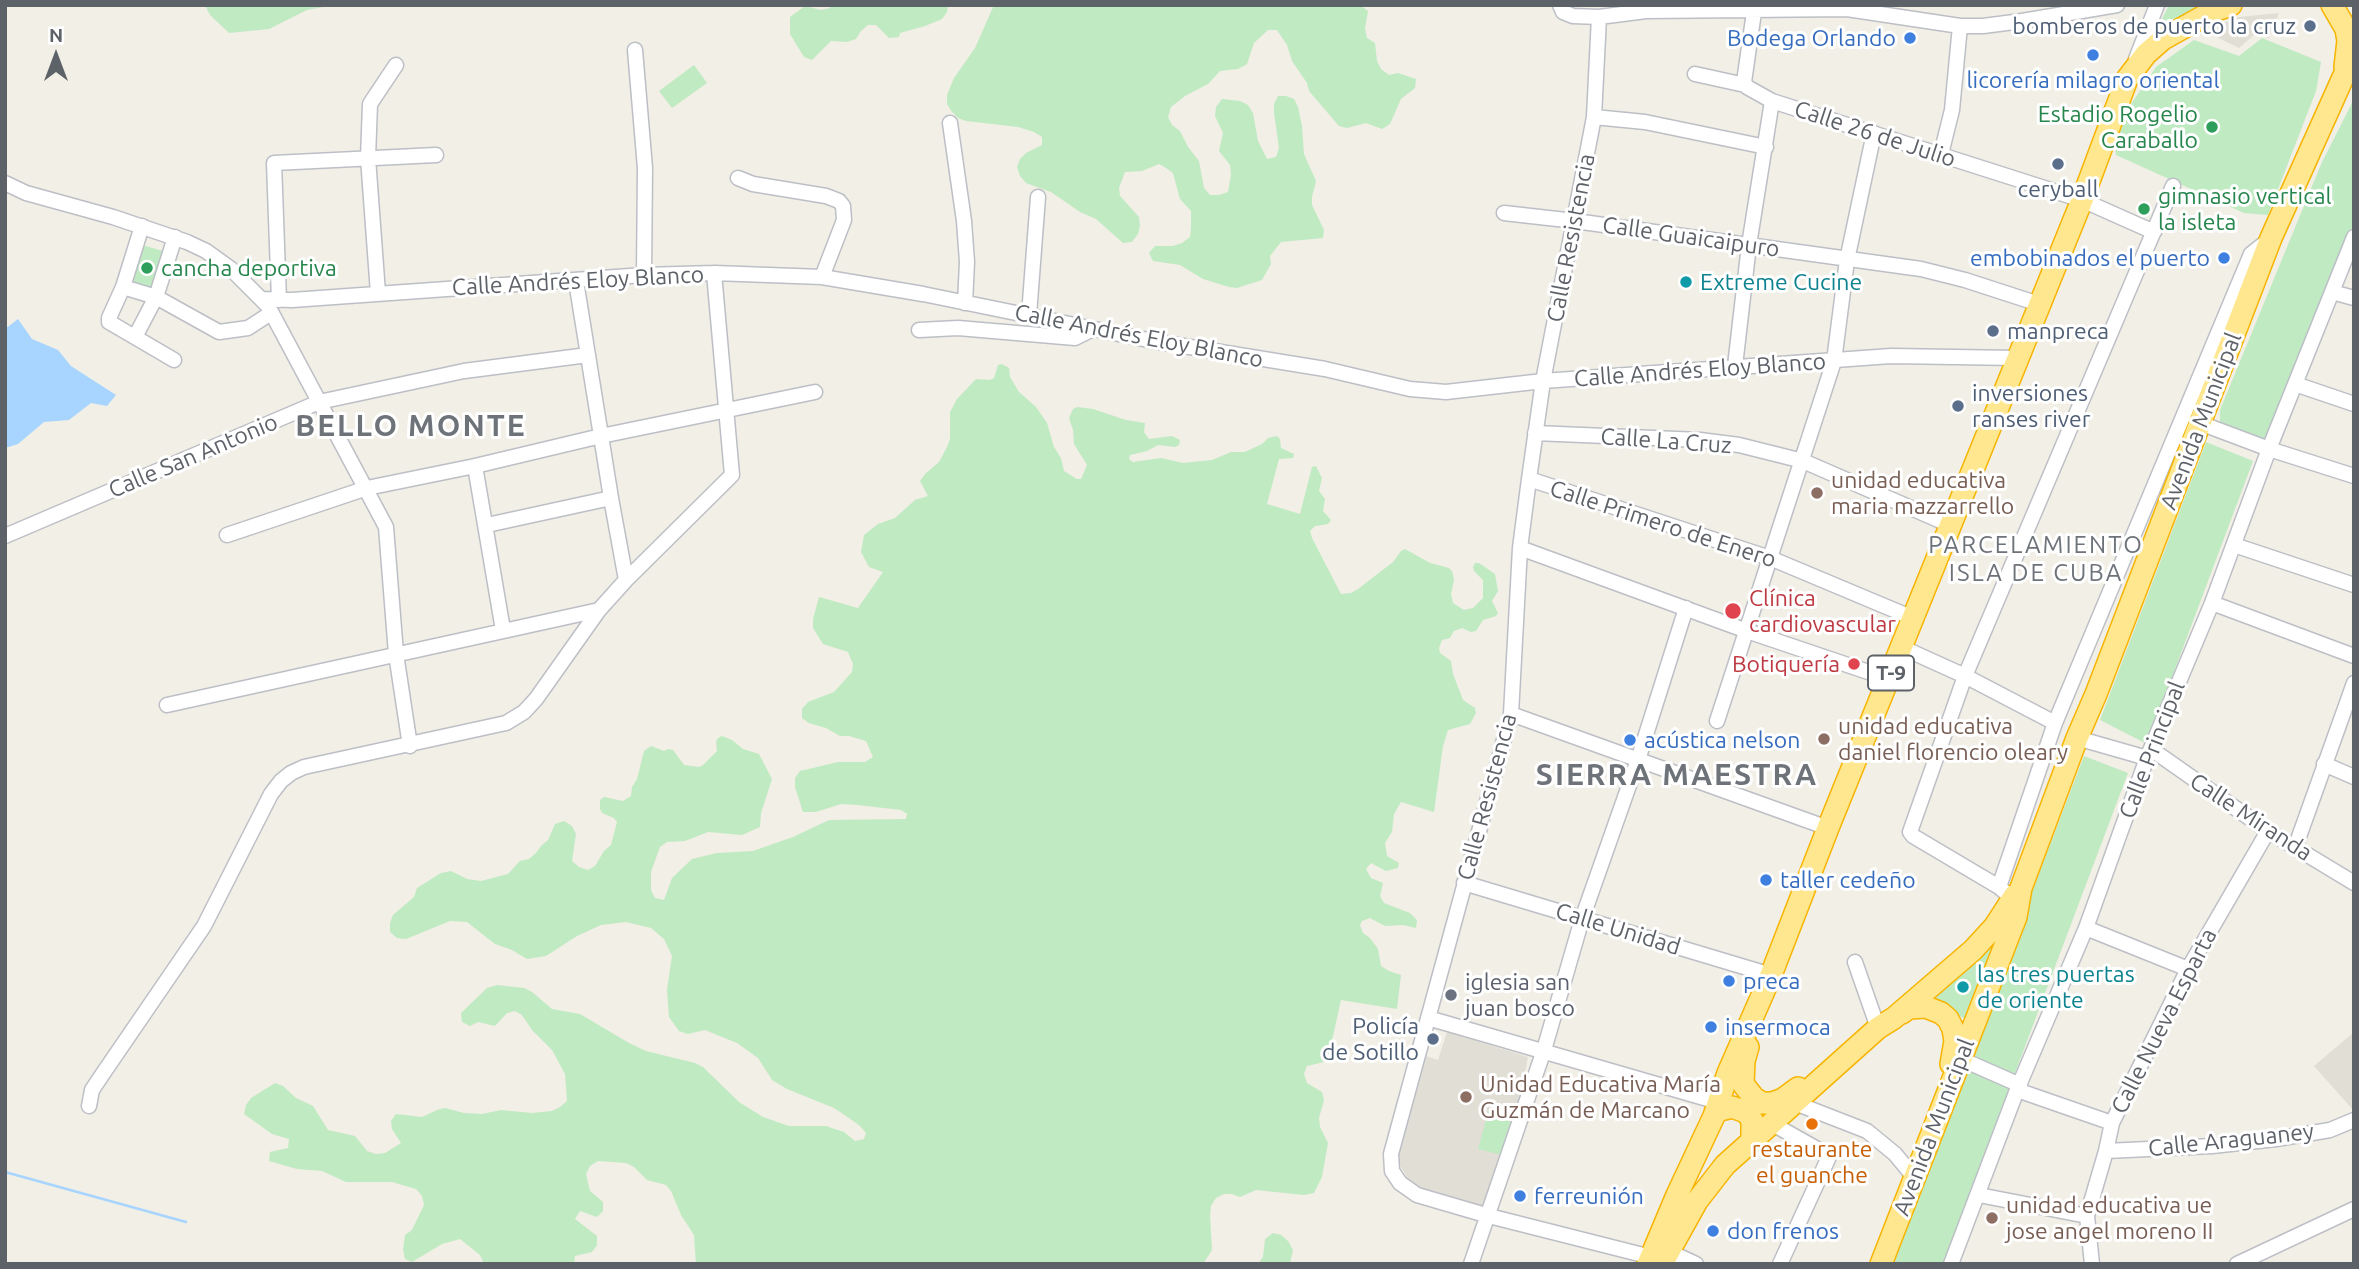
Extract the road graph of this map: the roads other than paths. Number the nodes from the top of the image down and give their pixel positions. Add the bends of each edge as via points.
1 (1560, 5) edge
2 (2117, 5) edge
3 (2157, 5) edge
4 (2231, 5) edge
5 (2332, 5) edge
6 (1755, 7) edge
7 (1647, 8) edge
8 (1599, 17) junction
9 (1960, 26) junction
10 (635, 50) dead end
11 (2349, 61) edge
12 (396, 65) dead end
13 (1695, 74) dead end
14 (2127, 79) junction
15 (1745, 85) junction
16 (1772, 100) junction
17 (1594, 117) junction
18 (950, 123) dead end
19 (1874, 133) junction
20 (1766, 147) junction
21 (1941, 154) junction
22 (436, 155) dead end
23 (368, 158) junction
24 (738, 178) dead end
25 (5, 183) edge
26 (2173, 186) dead end
27 (1038, 197) dead end
28 (2082, 200) junction
29 (1504, 214) dead end
30 (1575, 220) junction
31 (142, 226) junction
32 (2154, 232) junction
33 (174, 237) junction
34 (2354, 237) edge
35 (2271, 238) junction
36 (1749, 245) junction
37 (1847, 260) junction
38 (714, 273) junction
39 (643, 275) junction
40 (822, 278) junction
41 (576, 281) junction
42 (123, 287) junction
43 (2332, 292) junction
44 (378, 293) junction
45 (156, 297) junction
46 (2354, 298) edge
47 (965, 303) junction
48 (2039, 304) junction
49 (275, 307) junction
50 (1029, 315) junction
51 (1093, 328) junction
52 (919, 330) dead end
53 (135, 337) junction
54 (588, 355) junction
55 (2017, 358) junction
56 (174, 360) dead end
57 (1834, 360) junction
58 (1735, 366) junction
59 (1543, 381) junction
60 (2295, 384) junction
61 (815, 392) dead end
62 (319, 402) junction
63 (2354, 404) edge
64 (727, 410) junction
65 (2200, 423) junction
66 (1535, 433) junction
67 (601, 436) junction
68 (2269, 449) junction
69 (1803, 461) junction
70 (475, 466) junction
71 (2354, 476) edge
72 (1529, 479) junction
73 (367, 488) junction
74 (611, 498) junction
75 (487, 525) junction
76 (1950, 525) junction
77 (228, 535) dead end
78 (5, 536) edge
79 (2234, 545) junction
80 (1520, 548) junction
81 (1770, 558) junction
82 (626, 580) junction
83 (2354, 585) edge
84 (2212, 603) junction
85 (1686, 608) junction
86 (599, 610) junction
87 (1913, 618) junction
88 (503, 630) junction
89 (1747, 631) junction
90 (1901, 647) junction
91 (396, 654) junction
92 (2354, 656) edge
93 (1965, 676) junction
94 (1889, 679) junction
95 (2354, 682) edge
96 (167, 705) dead end
97 (1511, 714) junction
98 (1717, 721) dead end
99 (2056, 723) junction
100 (2077, 738) junction
101 (410, 746) junction
102 (2149, 754) junction
103 (1638, 760) junction
104 (2324, 764) junction
105 (2354, 777) edge
106 (1828, 828) junction
107 (2268, 831) junction
108 (2295, 848) junction
109 (1464, 883) junction
110 (2354, 883) edge
111 (2011, 891) junction
112 (1582, 919) junction
113 (2086, 928) junction
114 (1854, 962) dead end
115 (2188, 969) junction
116 (1771, 975) junction
117 (1427, 1018) junction
118 (1886, 1023) junction
119 (1544, 1050) junction
120 (1961, 1059) junction
121 (1835, 1066) junction
122 (2019, 1088) junction
123 (1795, 1103) junction
124 (89, 1106) dead end
125 (1717, 1107) junction
126 (2354, 1120) edge
127 (2112, 1122) junction
128 (1771, 1123) junction
129 (1752, 1139) junction
130 (2106, 1151) junction
131 (1909, 1171) junction
132 (1979, 1195) junction
133 (2354, 1209) edge
134 (1489, 1216) junction
135 (2087, 1216) junction
136 (1658, 1259) edge
137 (1471, 1264) edge
138 (1696, 1264) edge
139 (1780, 1264) edge
140 (1872, 1264) edge
141 (1881, 1264) edge
142 (1951, 1264) edge
143 (2092, 1264) edge
144 (2237, 1264) edge

1 - 8 street via 1573,16
2 - 9 street
3 - 14 street, T-9
4 - 14 highway, T-9 via 2163,39
5 - 11 highway, T-9 via 2346,29
6 - 7 street
6 - 9 street via 1847,9
6 - 15 street
7 - 8 street
8 - 17 street, Calle Resistencia
9 - 21 street via 1952,110
10 - 39 street via 645,168
11 - 35 highway, Avenida Municipal / T-9
12 - 23 street via 370,104
13 - 15 street, Calle 26 de Julio
14 - 28 highway, T-9
15 - 16 street, Calle 26 de Julio
16 - 19 street, Calle 26 de Julio
16 - 20 street
17 - 20 street via 1645,122
17 - 30 street, Calle Resistencia
18 - 47 street via 964,222
19 - 21 street, Calle 26 de Julio
19 - 37 street
20 - 36 street
21 - 28 street, Calle 26 de Julio
22 - 23 street
23 - 44 street
23 - 49 street via 274,163
24 - 40 street via 839,201 844,220
25 - 31 street
26 - 32 street
27 - 50 street
28 - 32 street, Calle 26 de Julio
28 - 48 highway, T-9
29 - 30 street, Calle Guaicaipuro
30 - 36 street, Calle Guaicaipuro
30 - 59 street, Calle Resistencia
31 - 33 street
31 - 42 street
32 - 93 street
33 - 45 street
33 - 49 street via 206,251
34 - 43 street, Calle Principal
35 - 65 highway, Avenida Municipal / T-9
35 - 99 street via 2251,254
36 - 37 street, Calle Guaicaipuro
36 - 58 street
37 - 48 street, Calle Guaicaipuro via 1921,269
37 - 57 street
38 - 39 street, Calle Andrés Eloy Blanco
38 - 40 street, Calle Andrés Eloy Blanco
38 - 64 street
39 - 41 street, Calle Andrés Eloy Blanco
40 - 47 street, Calle Andrés Eloy Blanco
41 - 44 street, Calle Andrés Eloy Blanco
41 - 54 street
42 - 45 street
42 - 53 street via 108,320
43 - 46 street
43 - 60 street, Calle Principal
44 - 49 street, Calle Andrés Eloy Blanco
45 - 49 street via 219,332 248,328
45 - 53 street
47 - 50 street, Calle Andrés Eloy Blanco
48 - 55 highway, T-9
49 - 62 street
50 - 51 street, Calle Andrés Eloy Blanco
51 - 52 street via 1075,338 958,328
51 - 59 street, Calle Andrés Eloy Blanco via 1325,369 1410,389 1446,392
53 - 56 street
54 - 62 street, Calle San Antonio via 464,371
54 - 67 street
55 - 57 street, Calle Andrés Eloy Blanco via 1924,355
55 - 76 highway, T-9
57 - 58 street, Calle Andrés Eloy Blanco
57 - 69 street
58 - 59 street, Calle Andrés Eloy Blanco
59 - 66 street, Calle Resistencia
60 - 63 street
60 - 68 street, Calle Principal
61 - 64 street
62 - 73 street
62 - 78 street, Calle San Antonio
64 - 67 street
64 - 82 street via 732,475
65 - 68 street
65 - 100 highway, Avenida Municipal / T-9
66 - 69 street, Calle La Cruz via 1700,440
66 - 72 street, Calle Resistencia
67 - 70 street
67 - 74 street
68 - 71 street
68 - 79 street, Calle Principal
69 - 76 street, Calle La Cruz
69 - 81 street
70 - 73 street
70 - 75 street
72 - 80 street, Calle Resistencia
72 - 81 street, Calle Primero de Enero
73 - 77 street
73 - 91 street via 386,527
74 - 75 street
74 - 82 street
75 - 88 street
76 - 87 highway, T-9
79 - 83 street
79 - 84 street, Calle Principal
80 - 85 street
80 - 97 street, Calle Resistencia
81 - 87 street, Calle Primero de Enero
81 - 89 street
82 - 86 street
84 - 92 street
84 - 102 street, Calle Principal
85 - 89 street
85 - 103 street
86 - 88 street
86 - 101 street via 524,712 506,723
87 - 90 highway, T-9
88 - 91 street
89 - 94 street
89 - 98 street
90 - 93 street
90 - 94 highway, T-9
91 - 96 street
91 - 101 street
93 - 99 street
93 - 111 street via 1910,832
94 - 106 highway, T-9
95 - 104 street
97 - 103 street
97 - 109 street, Calle Resistencia
99 - 111 street
100 - 102 street, Calle Miranda
100 - 111 highway, Avenida Municipal / T-9
101 - 124 street via 304,767 281,781 204,926 107,1066 92,1090
102 - 107 street, Calle Miranda
102 - 113 street, Calle Principal
103 - 106 street
103 - 112 street
104 - 105 street
104 - 108 street
106 - 116 highway, T-9
107 - 108 street, Calle Miranda
107 - 115 street, Calle Nueva Esparta
108 - 110 street, Calle Miranda
109 - 112 street, Calle Unidad
109 - 117 street, Calle Resistencia
111 - 118 highway, T-9 via 1995,926 1973,950
111 - 120 highway, Avenida Municipal / T-9 via 2016,917
112 - 116 street, Calle Unidad
112 - 119 street
113 - 115 street
113 - 122 street, Calle Principal
114 - 118 street
115 - 127 street, Calle Nueva Esparta
116 - 121 highway, T-9 via 1744,1061 1746,1091 1762,1102 1783,1099 1816,1072
116 - 125 highway, T-9
117 - 119 street
117 - 134 street, Calle Resistencia via 1394,1139 1392,1171 1400,1184 1417,1195
118 - 121 highway, T-9
118 - 131 highway, Avenida Municipal / T-9 via 1909,1009 1926,1007 1948,1020 1955,1041 1949,1069
119 - 125 street
119 - 134 street
120 - 122 street
120 - 141 highway, Avenida Municipal / T-9
121 - 123 highway, T-9
122 - 127 street
122 - 132 street, Calle Principal
123 - 128 highway, T-9
123 - 131 street via 1867,1132
125 - 129 highway via 1746,1112 1752,1120
125 - 136 highway, T-9 via 1677,1195
126 - 130 street, Calle Araguaney via 2330,1130 2276,1139
127 - 130 street, Calle Nueva Esparta
128 - 129 highway, T-9
128 - 139 street via 1828,1159
129 - 136 highway, T-9 via 1711,1181
130 - 135 street, Calle Nueva Esparta
131 - 140 highway, Avenida Municipal / T-9
132 - 135 street
132 - 142 street, Calle Principal
133 - 144 street
134 - 136 street, Calle Resistencia
134 - 137 street
135 - 143 street, Calle Nueva Esparta
136 - 138 street, Calle Resistencia

